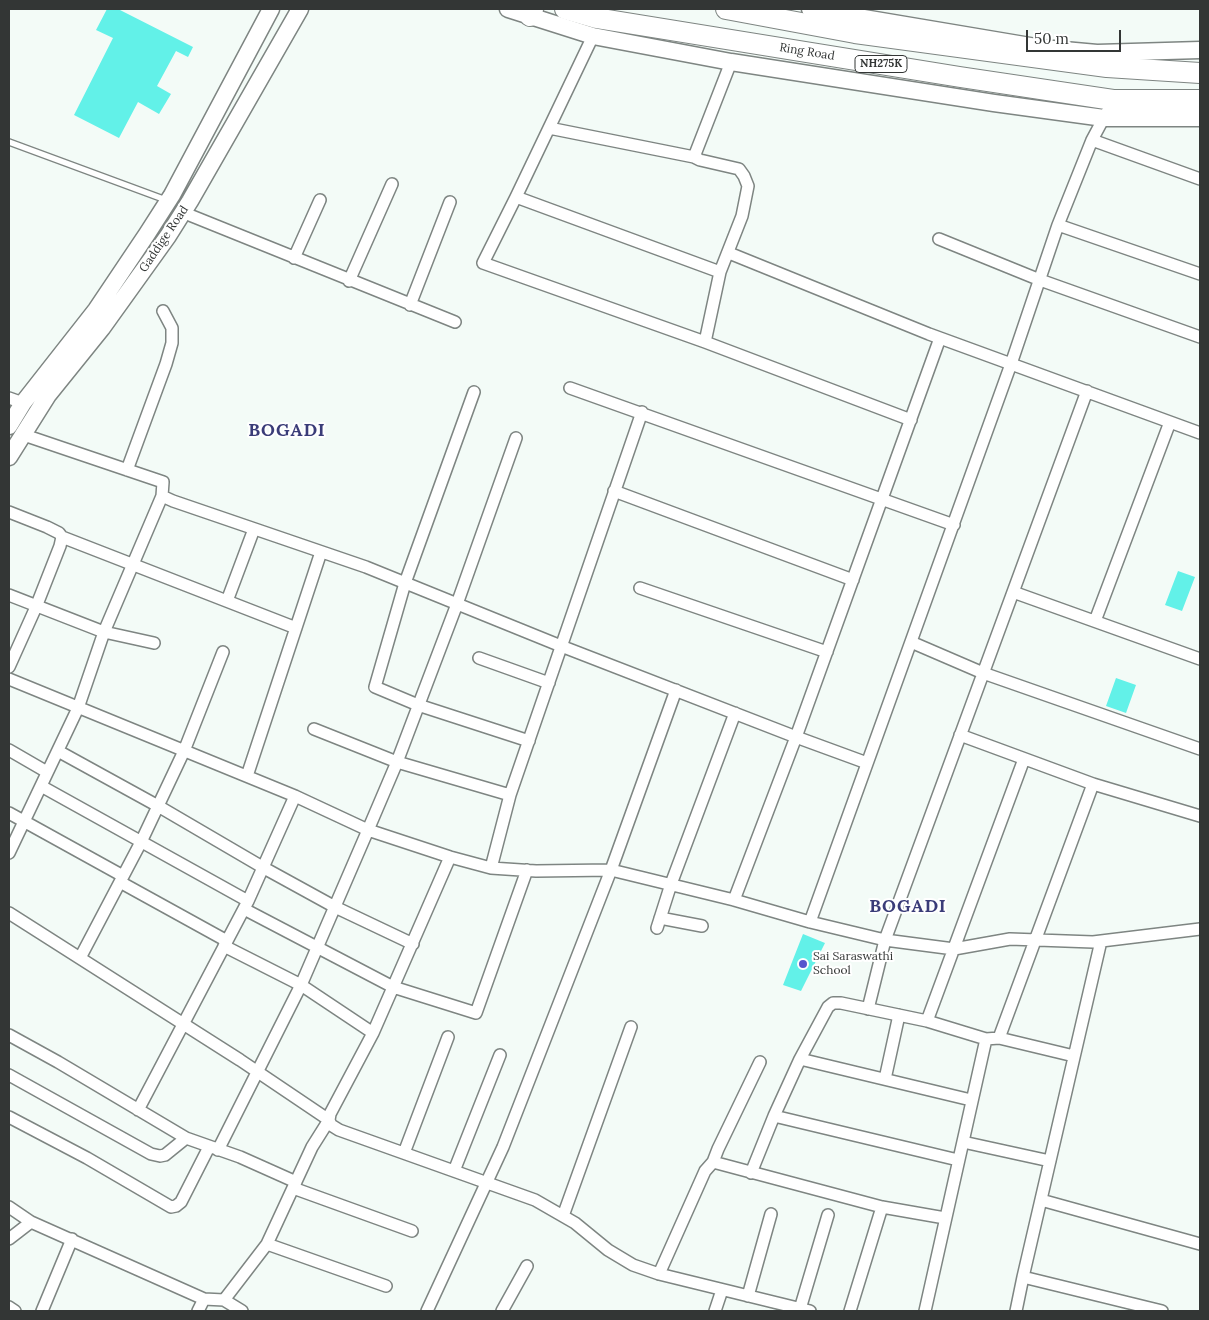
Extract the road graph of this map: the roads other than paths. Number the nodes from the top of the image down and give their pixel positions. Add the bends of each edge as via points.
1 (270, 9) edge
2 (300, 9) edge
3 (508, 9) edge
4 (565, 9) edge
5 (810, 9) edge
6 (736, 10) edge
7 (532, 12) edge
8 (592, 36) junction
9 (1200, 50) edge
10 (731, 62) junction
11 (1200, 73) edge
12 (1200, 100) edge
13 (1109, 109) junction
14 (1200, 118) edge
15 (549, 128) junction
16 (1092, 140) junction
17 (9, 142) edge
18 (694, 157) junction
19 (1200, 179) edge
20 (392, 184) dead end
21 (516, 198) junction
22 (320, 200) dead end
23 (168, 201) junction
24 (450, 202) dead end
25 (182, 212) junction
26 (1058, 225) junction
27 (939, 238) dead end
28 (729, 252) junction
29 (294, 258) junction
30 (720, 272) junction
31 (1200, 274) edge
32 (1040, 280) junction
33 (349, 281) junction
34 (410, 305) junction
35 (163, 311) dead end
36 (456, 322) dead end
37 (1200, 337) edge
38 (940, 338) junction
39 (705, 342) junction
40 (1011, 364) junction
41 (570, 388) dead end
42 (474, 392) dead end
43 (1086, 392) junction
44 (16, 401) edge
45 (642, 412) junction
46 (911, 420) junction
47 (1170, 422) junction
48 (9, 426) edge
49 (1200, 433) edge
50 (24, 435) junction
51 (516, 438) dead end
52 (9, 457) edge
53 (127, 470) junction
54 (614, 491) junction
55 (162, 496) junction
56 (883, 498) junction
57 (9, 512) edge
58 (954, 525) junction
59 (254, 529) junction
60 (62, 537) junction
61 (321, 552) junction
62 (134, 565) junction
63 (853, 580) junction
64 (405, 583) junction
65 (640, 588) dead end
66 (1013, 592) junction
67 (9, 595) edge
68 (227, 601) junction
69 (457, 604) junction
70 (36, 607) junction
71 (1095, 621) junction
72 (296, 628) junction
73 (104, 632) junction
74 (911, 642) junction
75 (154, 643) dead end
76 (561, 646) junction
77 (223, 652) dead end
78 (827, 652) junction
79 (479, 658) dead end
80 (1200, 659) edge
81 (9, 667) edge
82 (983, 673) junction
83 (9, 679) edge
84 (548, 683) junction
85 (676, 690) junction
86 (418, 705) junction
87 (78, 708) junction
88 (735, 713) junction
89 (314, 729) dead end
90 (960, 735) junction
91 (796, 737) junction
92 (529, 741) junction
93 (1200, 748) edge
94 (9, 750) edge
95 (58, 751) junction
96 (184, 751) junction
97 (1024, 759) junction
98 (397, 762) junction
99 (867, 763) junction
100 (48, 772) junction
101 (248, 776) junction
102 (1093, 784) junction
103 (41, 786) junction
104 (510, 795) junction
105 (295, 796) junction
106 (158, 806) junction
107 (9, 813) edge
108 (1200, 816) edge
109 (24, 822) junction
110 (368, 830) junction
111 (141, 842) junction
112 (9, 853) edge
113 (450, 857) junction
114 (264, 868) junction
115 (491, 868) junction
116 (527, 870) junction
117 (611, 870) junction
118 (122, 879) junction
119 (671, 884) junction
120 (734, 900) junction
121 (246, 905) junction
122 (335, 906) junction
123 (9, 913) edge
124 (810, 922) junction
125 (702, 926) dead end
126 (1200, 929) edge
127 (1037, 939) junction
128 (885, 940) junction
129 (1101, 940) junction
130 (226, 944) junction
131 (413, 944) junction
132 (318, 948) junction
133 (954, 949) junction
134 (80, 958) junction
135 (301, 985) junction
136 (393, 987) junction
137 (868, 1009) junction
138 (899, 1015) junction
139 (927, 1021) junction
140 (183, 1024) junction
141 (631, 1027) dead end
142 (373, 1033) junction
143 (9, 1035) edge
144 (448, 1037) dead end
145 (999, 1038) junction
146 (986, 1039) junction
147 (500, 1056) dead end
148 (1074, 1056) junction
149 (800, 1059) junction
150 (760, 1062) dead end
151 (257, 1072) junction
152 (9, 1075) edge
153 (885, 1079) junction
154 (971, 1100) junction
155 (138, 1110) junction
156 (774, 1116) junction
157 (9, 1117) edge
158 (329, 1120) junction
159 (186, 1138) junction
160 (963, 1142) junction
161 (213, 1148) junction
162 (404, 1153) junction
163 (958, 1160) junction
164 (1050, 1161) junction
165 (713, 1162) junction
166 (454, 1171) junction
167 (751, 1173) junction
168 (487, 1182) junction
169 (294, 1185) junction
170 (1041, 1200) junction
171 (9, 1207) edge
172 (882, 1207) junction
173 (771, 1214) dead end
174 (828, 1215) dead end
175 (563, 1216) junction
176 (945, 1218) junction
177 (31, 1222) junction
178 (412, 1231) dead end
179 (9, 1239) edge
180 (72, 1239) junction
181 (267, 1244) junction
182 (1200, 1244) edge
183 (527, 1266) dead end
184 (659, 1274) junction
185 (1023, 1277) junction
186 (386, 1286) dead end
187 (722, 1290) junction
188 (748, 1296) junction
189 (204, 1299) junction
190 (224, 1300) junction
191 (9, 1307) edge
192 (805, 1310) edge
193 (15, 1311) edge
194 (42, 1311) edge
195 (198, 1311) edge
196 (242, 1311) edge
197 (427, 1311) edge
198 (502, 1311) edge
199 (715, 1311) edge
200 (850, 1311) edge
201 (925, 1311) edge
202 (1016, 1311) edge
203 (1162, 1311) edge

1 - 23 street, Gaddige Road
2 - 25 street, Gaddige Road
3 - 7 street
4 - 13 highway, Ring Road / NH275K via 596,18 950,76
5 - 9 street via 1042,48 1098,53
6 - 11 highway, NH275K via 855,33 1097,66
7 - 8 street
8 - 10 street
8 - 15 street
10 - 13 street via 994,103
10 - 18 street
12 - 13 highway, Ring Road / NH275K
13 - 14 street
13 - 16 street
15 - 18 street
15 - 21 street
16 - 19 street
16 - 26 street
17 - 23 lane
18 - 28 street via 739,169 748,186 742,216
20 - 33 street
21 - 30 street
21 - 39 street via 483,263
22 - 29 street
23 - 44 street, Gaddige Road via 96,310
24 - 34 street
25 - 29 street
25 - 50 street, Gaddige Road via 102,328 48,395
26 - 31 street
26 - 32 street
27 - 32 street
28 - 30 street
28 - 38 street
29 - 33 street
30 - 39 street
32 - 37 street
32 - 40 street
33 - 34 street
34 - 36 street
35 - 53 street via 172,328 172,343
38 - 40 street
38 - 46 street
39 - 46 street
40 - 43 street
40 - 58 street
41 - 45 street
42 - 64 street
43 - 47 street
43 - 66 street
44 - 48 street, Gaddige Road
45 - 54 street
45 - 56 street
46 - 56 street
47 - 49 street
47 - 71 street
50 - 52 street, Gaddige Road
50 - 53 street
51 - 69 street
53 - 55 street via 164,482
54 - 63 street
54 - 76 street
55 - 59 street
55 - 62 street
56 - 58 street
56 - 63 street
57 - 60 street via 47,527
58 - 74 street
59 - 61 street
59 - 68 street
60 - 62 street
60 - 70 street
61 - 64 street
61 - 72 street
62 - 68 street
62 - 73 street
63 - 78 street
64 - 69 street
64 - 86 street via 375,687
65 - 78 street
66 - 71 street
66 - 82 street
67 - 70 street
68 - 72 street
69 - 76 street
69 - 86 street
70 - 73 street
70 - 81 street
71 - 80 street
72 - 101 street
73 - 75 street
73 - 87 street
74 - 82 street
74 - 99 street
76 - 84 street
76 - 85 street
77 - 96 street
78 - 91 street
79 - 84 street
82 - 90 street
82 - 93 street
83 - 87 street
84 - 92 street
85 - 88 street
85 - 117 street
86 - 92 street
86 - 98 street
87 - 95 street
87 - 96 street
88 - 91 street
88 - 119 street
89 - 98 street
90 - 97 street
90 - 128 street
91 - 99 street
91 - 120 street
92 - 104 street
94 - 100 street
95 - 100 street
95 - 106 street
96 - 101 street
96 - 106 street
97 - 102 street
97 - 133 street
98 - 104 street
98 - 110 street
99 - 124 street
100 - 103 street
101 - 105 street
102 - 108 street
102 - 127 street
103 - 109 street
103 - 111 street
104 - 115 street
105 - 110 street
105 - 114 street
106 - 111 street
106 - 114 street
107 - 109 street
109 - 112 street
109 - 118 street
110 - 113 street
110 - 122 street
111 - 118 street
111 - 121 street
113 - 115 street
113 - 131 street
114 - 121 street
114 - 122 street
115 - 116 street
116 - 117 street
116 - 136 street via 476,1013
117 - 119 street
117 - 168 street
118 - 130 street
118 - 134 street
119 - 120 street
119 - 125 street via 659,923
120 - 124 street
121 - 130 street
121 - 132 street
122 - 131 street
122 - 132 street
123 - 134 street
124 - 128 street
126 - 129 street
127 - 129 street
127 - 133 street via 1010,939
127 - 145 street
128 - 133 street
128 - 137 street
129 - 148 street
130 - 135 street
130 - 140 street
131 - 136 street
132 - 135 street
132 - 136 street
133 - 139 street
134 - 140 street
135 - 142 street
135 - 151 street
136 - 142 street
137 - 138 street
137 - 149 street via 841,1003 828,1007
138 - 139 street
138 - 153 street
139 - 146 street
140 - 151 street
140 - 155 street
141 - 175 street
142 - 158 street
143 - 155 street
144 - 162 street
145 - 146 street
145 - 148 street
146 - 154 street
147 - 166 street
148 - 164 street
149 - 153 street
149 - 156 street
150 - 165 street
151 - 158 street
151 - 161 street
152 - 159 street via 151,1154 165,1155
153 - 154 street
154 - 160 street
155 - 159 street
156 - 163 street
156 - 167 street
157 - 161 street via 171,1207 181,1202
158 - 162 street via 339,1130
158 - 169 street
159 - 161 street
160 - 163 street
160 - 164 street
161 - 169 street via 240,1157
162 - 166 street
163 - 176 street
164 - 170 street
165 - 167 street
165 - 184 street via 705,1171
166 - 168 street
167 - 172 street
168 - 175 street via 535,1200
168 - 197 street
169 - 178 street
169 - 181 street
170 - 182 street
170 - 185 street
171 - 177 street
172 - 176 street
172 - 200 street
173 - 188 street
174 - 192 street
175 - 184 street via 608,1250 633,1265
176 - 201 street
177 - 179 street
177 - 180 street
180 - 189 street
180 - 194 street
181 - 186 street
181 - 190 street
183 - 198 street
184 - 187 street
185 - 202 street
185 - 203 street
187 - 188 street
187 - 199 street
188 - 192 street
189 - 190 street
189 - 195 street
190 - 196 street
191 - 193 street

